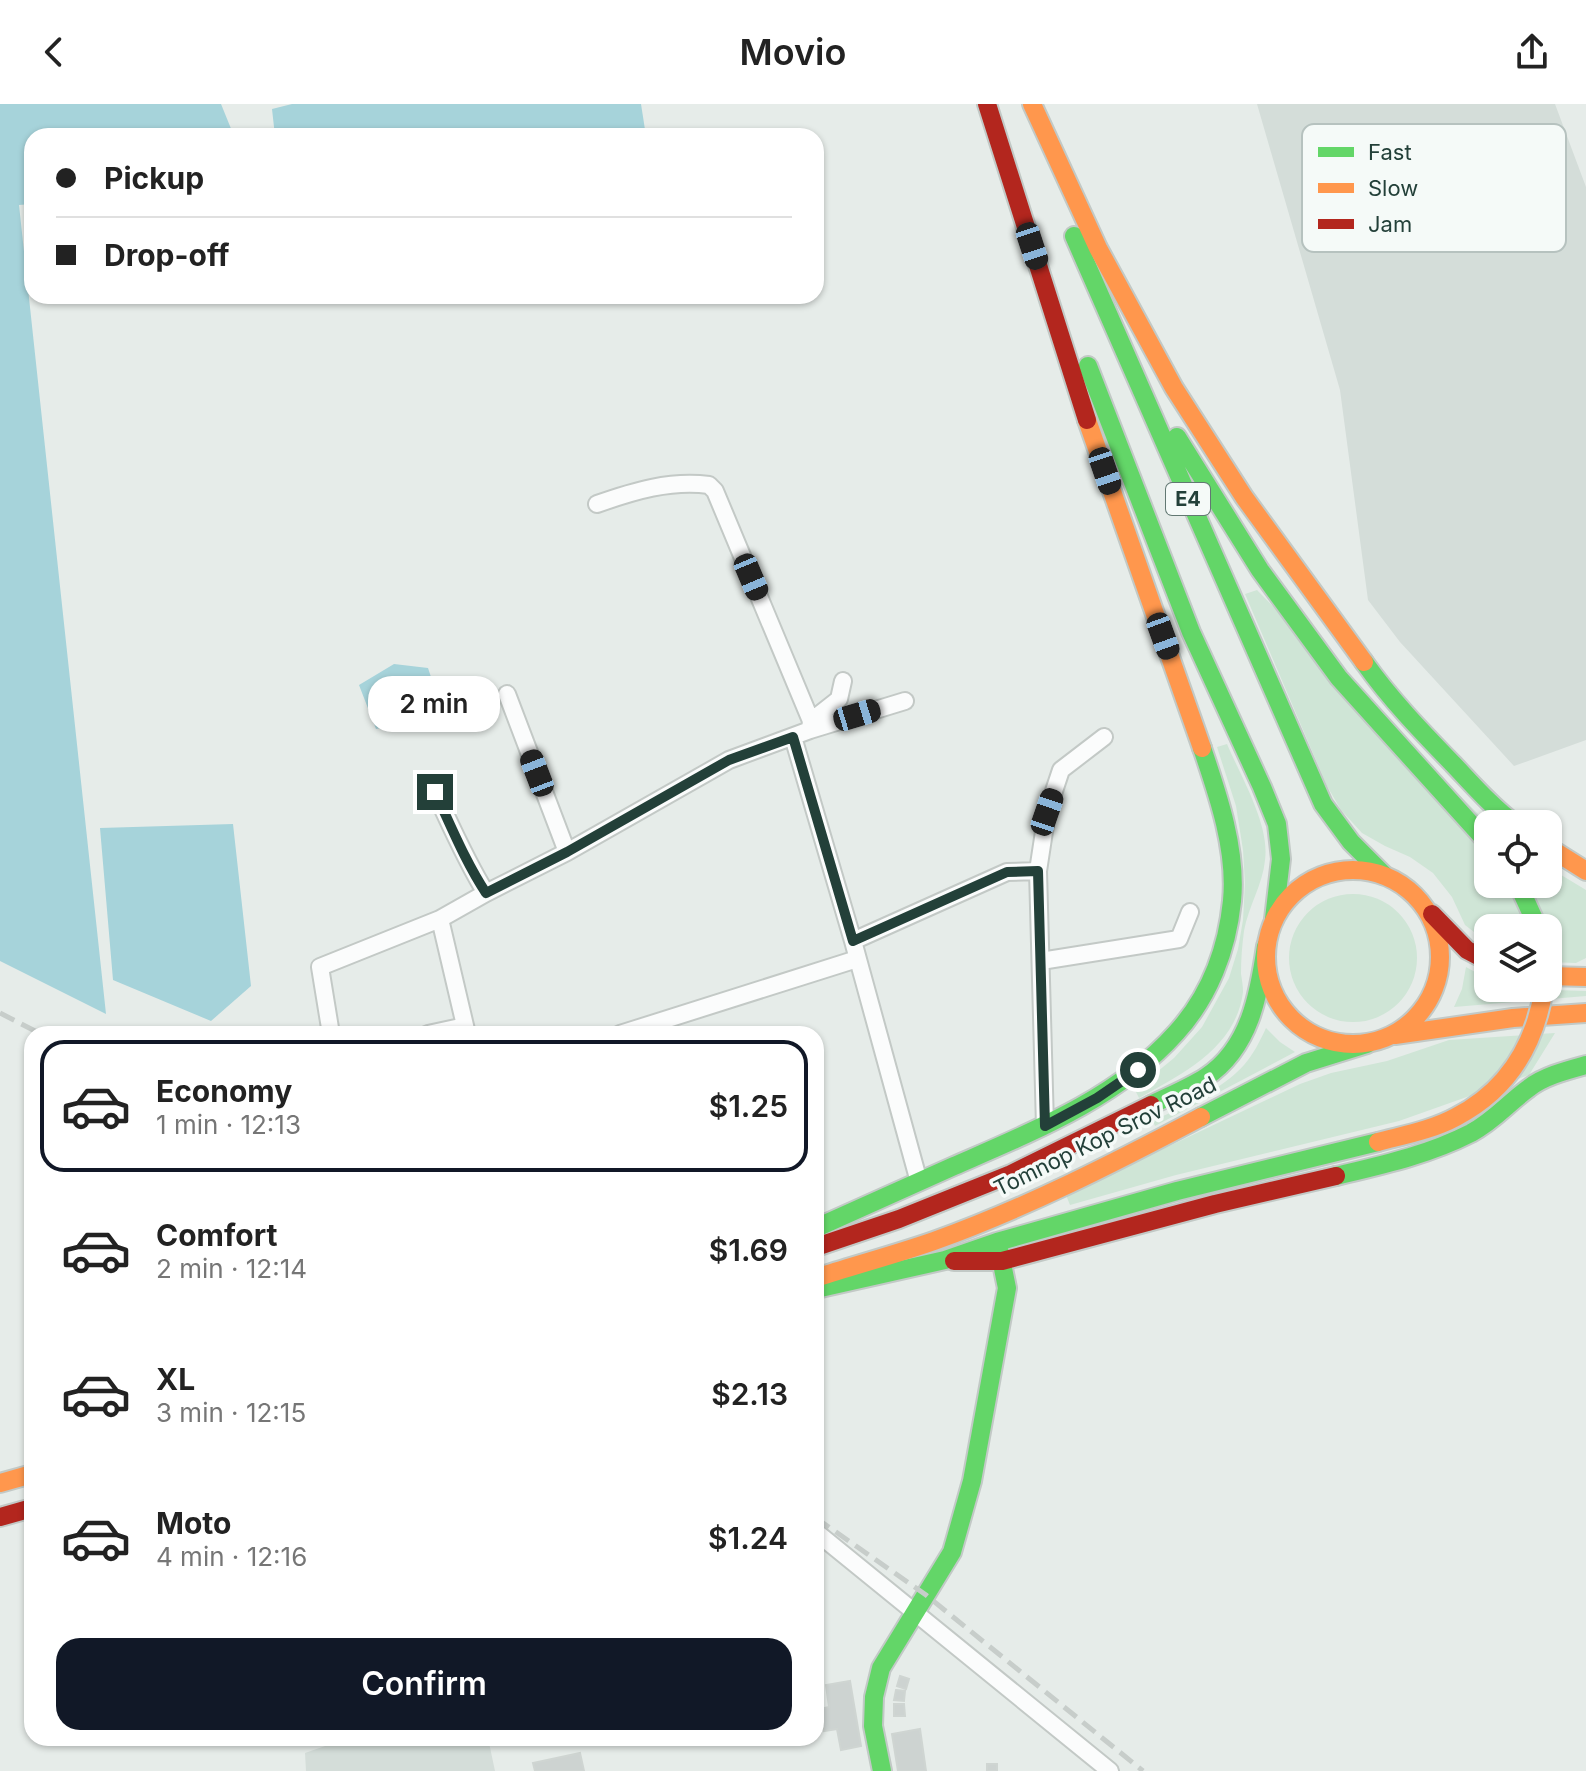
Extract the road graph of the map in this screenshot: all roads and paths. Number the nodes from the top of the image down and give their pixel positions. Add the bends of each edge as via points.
1 (987, 104) edge
2 (1025, 104) edge
3 (1032, 104) edge
4 (1082, 256) junction
5 (597, 504) dead end
6 (843, 681) dead end
7 (507, 694) dead end
8 (905, 701) dead end
9 (811, 725) junction
10 (793, 737) junction
11 (1104, 737) dead end
12 (435, 792) dead end
13 (1497, 810) edge
14 (1474, 827) edge
15 (567, 852) junction
16 (1562, 856) edge
17 (1038, 871) junction
18 (1586, 871) edge
19 (1384, 875) junction
20 (486, 893) junction
21 (1424, 906) junction
22 (1190, 912) dead end
23 (440, 919) junction
24 (1274, 919) junction
25 (853, 941) junction
26 (1266, 946) junction
27 (1474, 954) edge
28 (857, 959) junction
29 (1041, 961) junction
30 (1562, 976) edge
31 (1586, 977) edge
32 (1541, 1002) edge
33 (1586, 1013) edge
34 (330, 1026) edge
35 (465, 1026) edge
36 (645, 1026) edge
37 (1392, 1036) junction
38 (1367, 1044) junction
39 (1586, 1065) edge
40 (1045, 1126) junction
41 (919, 1182) junction
42 (824, 1224) edge
43 (997, 1242) junction
44 (824, 1244) edge
45 (945, 1260) junction
46 (1002, 1261) junction
47 (824, 1275) edge
48 (824, 1287) edge
49 (24, 1476) edge
50 (0, 1483) edge
51 (24, 1510) edge
52 (0, 1517) edge
53 (824, 1538) edge
54 (915, 1612) junction
55 (882, 1771) edge
56 (1110, 1771) edge

1 - 24 main road, E4 via 1191,632 1277,824 1281,859
1 - 40 main road via 1095,444 1212,777 1232,869 1232,902 1218,966 1186,1022 1138,1070
2 - 4 main road, E4
3 - 13 main road via 1098,248 1174,388 1244,497 1375,678
4 - 14 main road via 1180,444 1260,570 1339,678
4 - 19 main road, E4 via 1323,804 1343,836
5 - 9 street via 642,488 673,484 709,485 715,491
6 - 9 street via 839,699
7 - 15 street
8 - 9 street
9 - 10 street
10 - 15 street via 729,760
10 - 25 street
11 - 17 street via 1061,770 1047,812
12 - 20 street
15 - 20 street
16 - 18 main road
17 - 25 street via 1007,872
17 - 29 street
19 - 21 main road, E4
19 - 24 main road, E4 via 1359,869 1333,871 1289,897
20 - 23 street
21 - 27 main road
21 - 37 main road, E4 via 1437,934 1440,964 1433,993 1416,1018
22 - 29 street via 1179,939
23 - 34 street via 320,967
23 - 35 street
24 - 26 main road, E4
25 - 28 street
26 - 38 main road, E4 via 1266,973 1275,998 1292,1020 1314,1036 1340,1044
26 - 44 main road, Tomnop Kop Srov Road via 1259,995 1246,1028 1228,1058 1205,1078 1011,1174
28 - 36 street
28 - 41 street
29 - 40 street
30 - 31 main road
32 - 43 main road, bridge via 1537,1027 1507,1078 1454,1118
33 - 37 main road
37 - 38 main road, E4
38 - 47 main road, Tomnop Kop Srov Road via 1306,1063 1016,1208
39 - 46 main road via 1531,1086 1470,1133 1411,1158
40 - 41 main road
41 - 42 main road
43 - 45 main road
43 - 46 main road
45 - 46 main road
45 - 48 main road
46 - 54 main road via 1007,1288 972,1481 952,1552
49 - 50 main road
51 - 52 main road
53 - 54 street
54 - 55 main road via 881,1668 874,1697 873,1726
54 - 56 street

